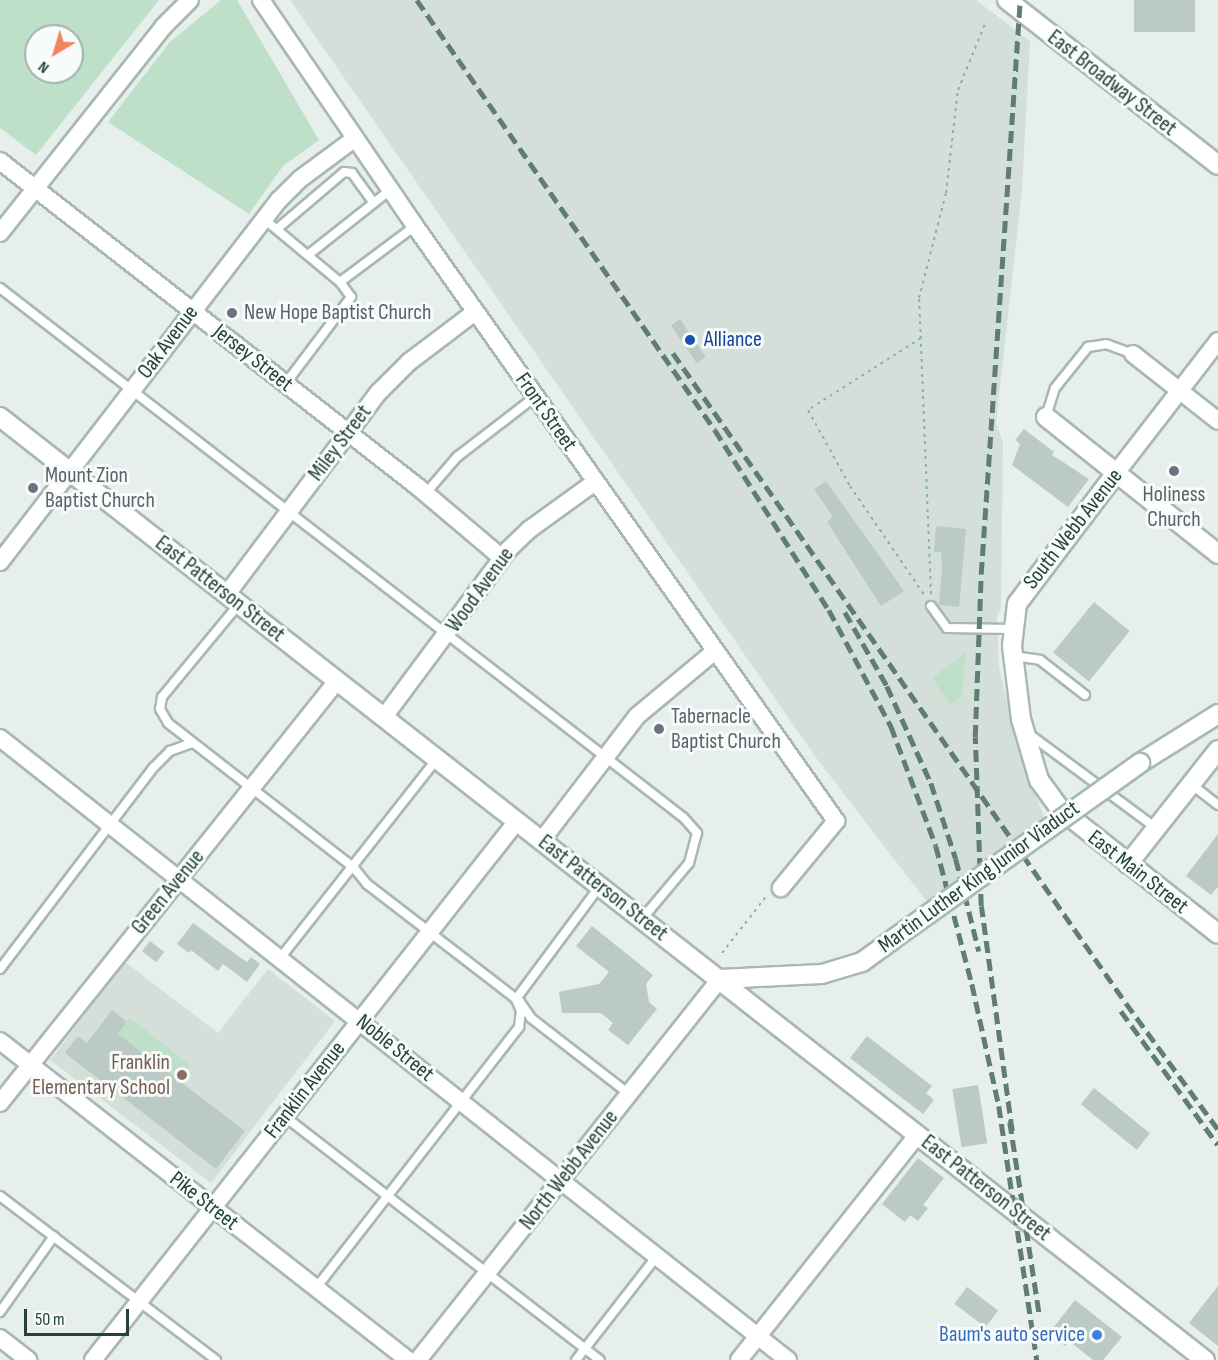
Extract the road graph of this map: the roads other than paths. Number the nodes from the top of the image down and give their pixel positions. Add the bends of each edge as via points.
1 (190, 0) edge
2 (261, 0) edge
3 (1007, 0) edge
4 (354, 139) junction
5 (0, 161) edge
6 (1218, 165) edge
7 (35, 188) junction
8 (390, 190) junction
9 (374, 203) junction
10 (271, 224) junction
11 (415, 226) junction
12 (0, 233) edge
13 (308, 255) junction
14 (340, 282) junction
15 (0, 288) edge
16 (192, 310) junction
17 (475, 312) junction
18 (1218, 341) edge
19 (1133, 354) joint
20 (286, 383) junction
21 (131, 390) junction
22 (1180, 391) junction
23 (535, 397) junction
24 (0, 417) edge
25 (1047, 417) joint
26 (1218, 421) edge
27 (348, 431) junction
28 (69, 471) junction
29 (1116, 473) junction
30 (596, 482) junction
31 (426, 493) junction
32 (287, 513) junction
33 (1218, 554) edge
34 (502, 558) junction
35 (0, 562) edge
36 (233, 599) junction
37 (931, 606) road end
38 (1013, 629) junction
39 (447, 635) junction
40 (715, 651) junction
41 (1013, 656) junction
42 (336, 681) junction
43 (1085, 695) dead end
44 (1218, 714) edge
45 (384, 717) junction
46 (1024, 730) junction
47 (0, 738) edge
48 (192, 743) junction
49 (1218, 750) edge
50 (438, 759) junction
51 (604, 759) junction
52 (1039, 780) joint
53 (1191, 784) junction
54 (250, 789) junction
55 (1218, 805) edge
56 (517, 821) junction
57 (112, 826) junction
58 (1156, 828) junction
59 (542, 840) junction
60 (1128, 864) junction
61 (354, 868) junction
62 (180, 878) junction
63 (600, 886) junction
64 (781, 888) road end
65 (642, 919) junction
66 (430, 931) junction
67 (1218, 934) edge
68 (280, 957) junction
69 (0, 969) edge
70 (720, 979) junction
71 (516, 999) junction
72 (360, 1020) junction
73 (0, 1041) edge
74 (30, 1065) junction
75 (629, 1094) junction
76 (461, 1100) junction
77 (0, 1103) edge
78 (284, 1116) junction
79 (918, 1134) junction
80 (561, 1180) junction
81 (0, 1196) edge
82 (388, 1197) junction
83 (213, 1208) junction
84 (54, 1236) junction
85 (657, 1256) junction
86 (486, 1274) junction
87 (316, 1288) junction
88 (139, 1302) junction
89 (0, 1312) edge
90 (758, 1336) junction
91 (0, 1338) edge
92 (585, 1348) junction
93 (28, 1360) edge
94 (93, 1360) edge
95 (216, 1360) edge
96 (408, 1360) edge
97 (418, 1360) edge
98 (576, 1360) edge
99 (600, 1360) edge
100 (739, 1360) edge
101 (788, 1360) edge
102 (1205, 1360) edge

1 - 7 street via 163,27
2 - 4 street, Front Street
3 - 6 street, East Broadway Street
4 - 8 street, Front Street
4 - 10 street, Oak Avenue via 300,179
5 - 7 street, Jersey Street
7 - 12 street
7 - 16 street, Jersey Street
8 - 9 lane
8 - 11 street, Front Street
9 - 10 lane via 352,173 344,172
9 - 13 lane
10 - 13 lane
10 - 16 street, Oak Avenue
11 - 14 lane
11 - 17 street, Front Street
13 - 14 lane
14 - 20 lane via 351,297
15 - 21 lane
16 - 20 street, Jersey Street
16 - 21 street, Oak Avenue
17 - 23 street, Front Street
17 - 27 street, Miley Street via 393,377
18 - 22 street, South Webb Avenue
19 - 22 street
19 - 25 lane via 1106,344 1088,347 1055,388
20 - 27 street, Jersey Street
21 - 28 street, Oak Avenue
21 - 32 lane
22 - 26 street
22 - 29 street, South Webb Avenue
23 - 30 street, Front Street
23 - 31 lane via 457,457
24 - 28 street, East Patterson Street
25 - 29 street
27 - 31 street, Jersey Street
27 - 32 street, Miley Street
28 - 35 street, Oak Avenue
28 - 36 street, East Patterson Street
29 - 33 street
29 - 38 street, South Webb Avenue via 1028,586 1017,604
30 - 34 street, Wood Avenue via 530,529
30 - 40 street, Front Street
31 - 34 street, Jersey Street
32 - 36 street, Miley Street
32 - 39 lane
34 - 39 street, Wood Avenue
36 - 42 street, East Patterson Street
36 - 48 lane via 162,697 160,709 168,723
37 - 38 lane via 947,628
38 - 41 street, South Webb Avenue
39 - 45 street, Wood Avenue
39 - 51 lane
40 - 51 street via 653,698
40 - 64 street, Front Street via 836,821
41 - 43 lane via 1040,660
41 - 46 street, South Webb Avenue
42 - 45 street, East Patterson Street
42 - 54 street, Green Avenue
44 - 70 street, Martin Luther King Junior Viaduct, bridge via 1140,763 862,962 822,974
45 - 50 street, East Patterson Street
46 - 52 street, South Webb Avenue
46 - 58 lane
47 - 57 street, Noble Street
48 - 54 lane
48 - 57 lane via 170,751 154,767
49 - 53 street
50 - 56 street, East Patterson Street
50 - 61 lane
51 - 59 street
51 - 65 lane via 684,818 697,833 689,862
52 - 60 street, East Main Street via 1060,809
53 - 55 lane
53 - 58 street
54 - 61 lane
54 - 62 street, Green Avenue
56 - 59 street, East Patterson Street
56 - 66 street, Franklin Avenue
57 - 62 street, Noble Street
57 - 69 lane
58 - 60 street
59 - 63 street, East Patterson Street
60 - 67 street, East Main Street
61 - 66 lane via 367,884
61 - 68 lane
62 - 68 street, Noble Street
62 - 74 street, Green Avenue
63 - 65 street, East Patterson Street
63 - 71 lane
65 - 70 street, East Patterson Street
66 - 71 lane
66 - 72 street, Franklin Avenue
68 - 72 street, Noble Street
70 - 75 street, North Webb Avenue
70 - 79 street, East Patterson Street
71 - 75 lane via 531,1018
71 - 76 lane via 521,1011 519,1027
72 - 76 street, Noble Street
72 - 78 street, Franklin Avenue
73 - 74 street, Pike Street
74 - 77 street, Green Avenue
74 - 83 street, Pike Street
75 - 80 street, North Webb Avenue
76 - 80 street, Noble Street
76 - 82 lane
78 - 82 lane
78 - 83 street, Franklin Avenue
79 - 90 street
79 - 102 street, East Patterson Street
80 - 85 street, Noble Street
80 - 86 street, North Webb Avenue
81 - 84 lane
82 - 86 lane
82 - 87 lane
83 - 87 street, Pike Street
83 - 88 street, Franklin Avenue
84 - 88 lane
84 - 89 lane
85 - 90 street, Noble Street
85 - 92 lane
86 - 92 lane
86 - 97 street, North Webb Avenue
87 - 96 street, Pike Street
88 - 94 street, Franklin Avenue
88 - 95 lane
90 - 100 street
90 - 101 street, Noble Street
91 - 93 street
92 - 98 lane
92 - 99 lane

